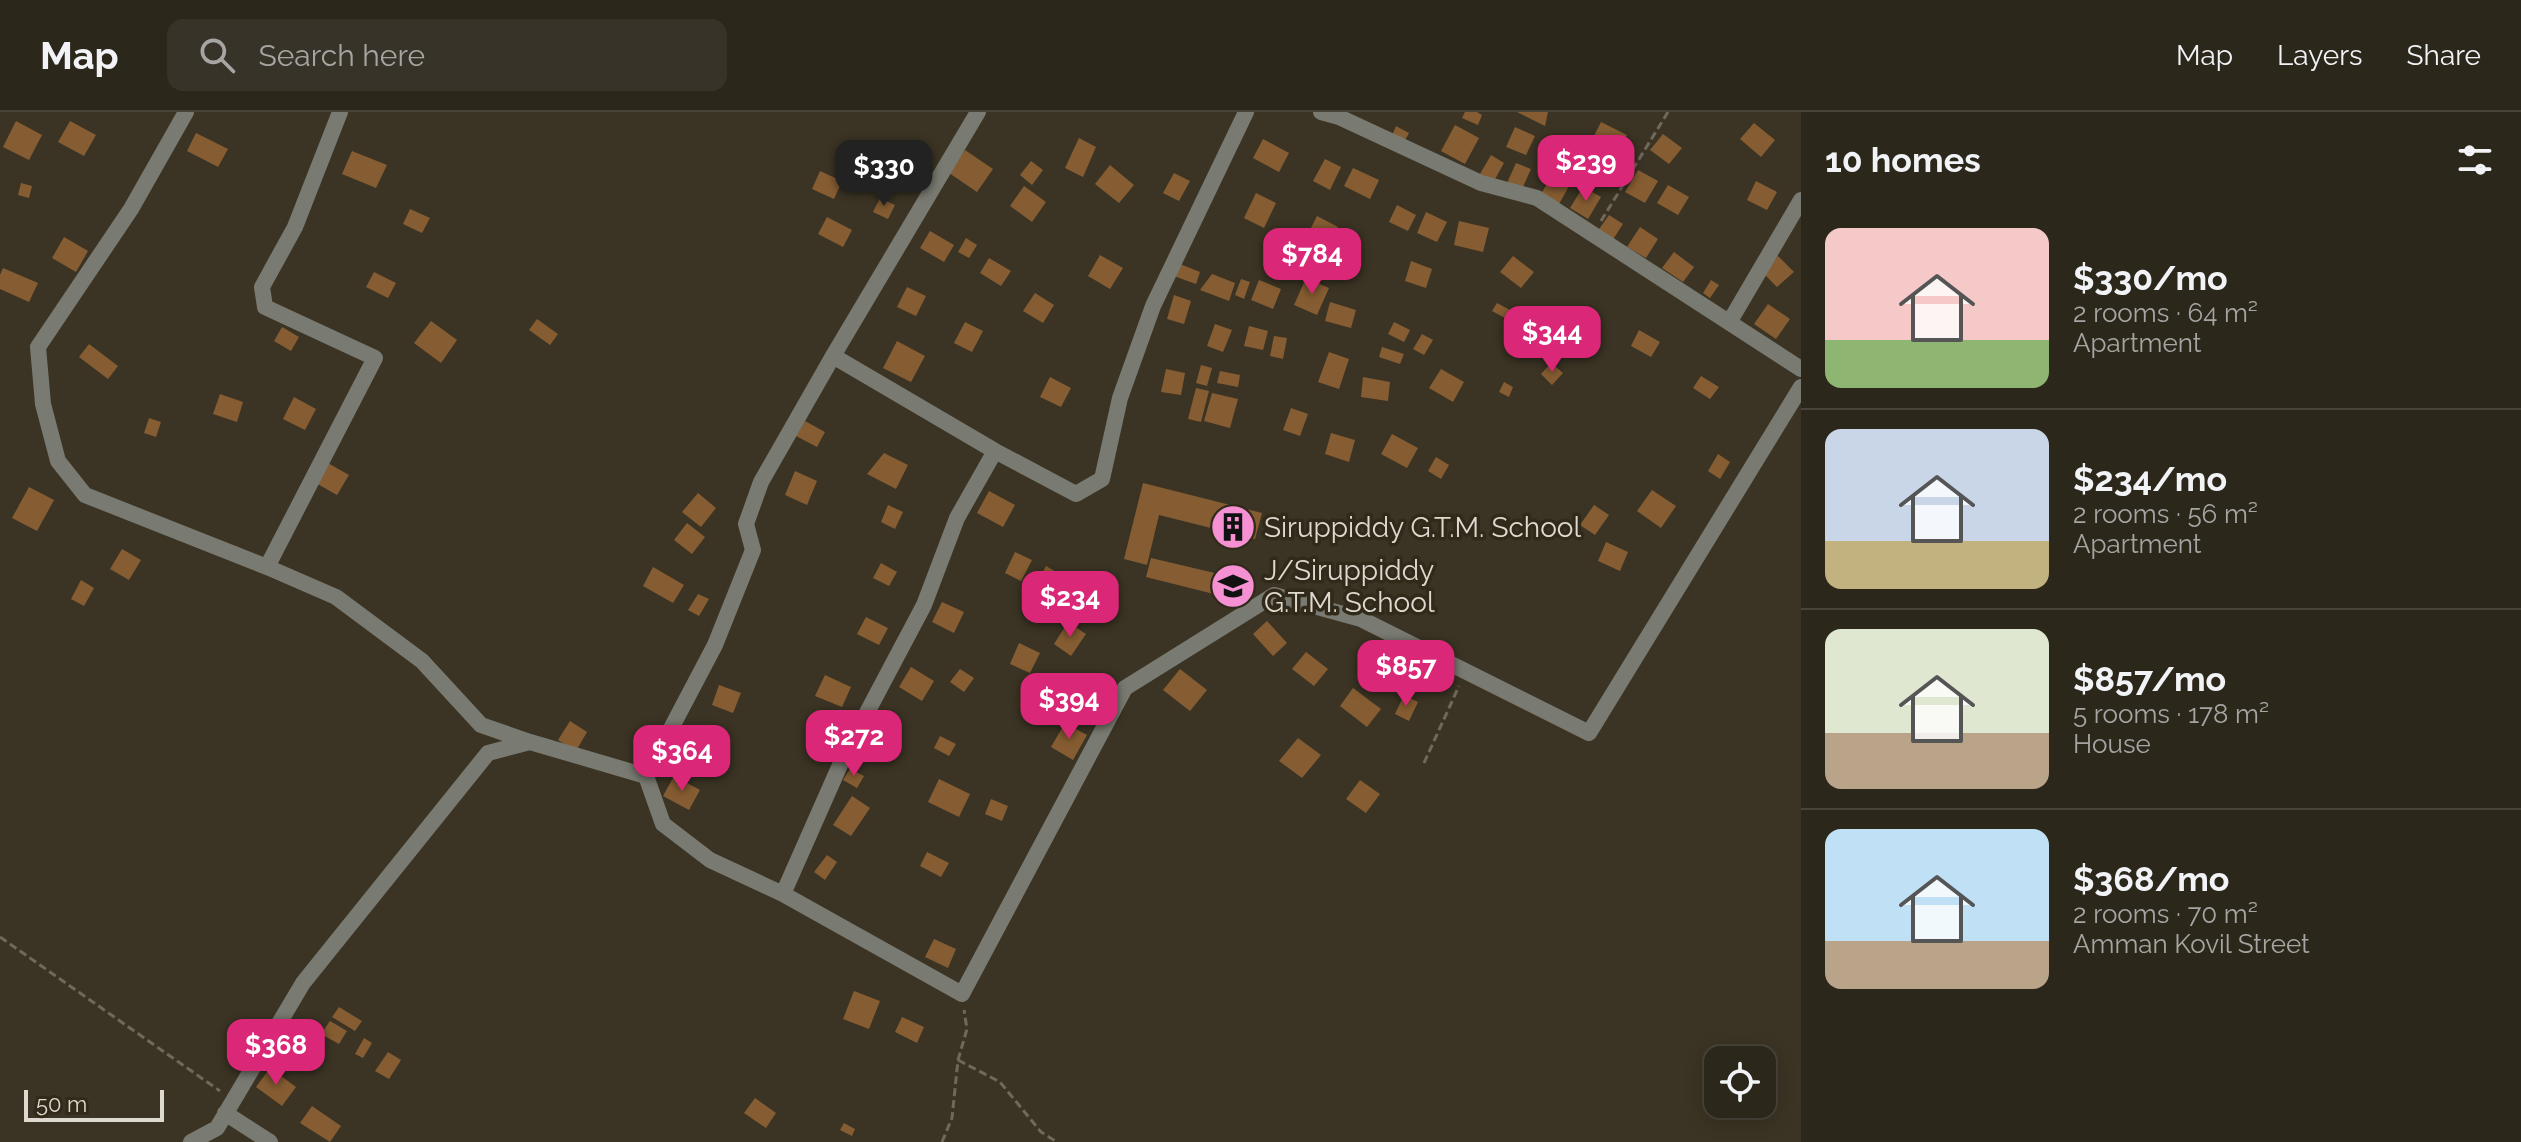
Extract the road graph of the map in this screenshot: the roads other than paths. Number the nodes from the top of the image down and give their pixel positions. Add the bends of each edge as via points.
1 (186, 112) edge
2 (340, 112) edge
3 (978, 112) edge
4 (1246, 112) edge
5 (1321, 112) edge
6 (1801, 200) edge
7 (1730, 321) junction
8 (833, 356) junction
9 (1801, 369) edge
10 (1801, 387) edge
11 (995, 451) junction
12 (267, 567) junction
13 (530, 742) junction
14 (646, 776) junction
15 (783, 894) junction
16 (229, 1107) junction
17 (191, 1142) edge
18 (270, 1142) edge

1 - 12 street via 131,209 38,347 43,404 58,461 85,495
2 - 12 street via 295,227 262,287 265,307 375,358
3 - 8 street
4 - 11 street via 1153,306 1120,398 1102,479 1076,494
5 - 7 street via 1481,183 1537,198
6 - 7 street
7 - 9 street
8 - 11 street
8 - 14 street via 761,482 746,524 753,550 715,645
10 - 15 street via 1589,733 1361,619 1274,595 1125,688 962,994
11 - 15 street via 957,518 924,605 844,756
12 - 13 street via 336,597 422,661 481,725
13 - 14 street
13 - 16 street via 488,753 303,983
14 - 15 street via 663,824 710,860
16 - 17 street via 217,1128
16 - 18 street

